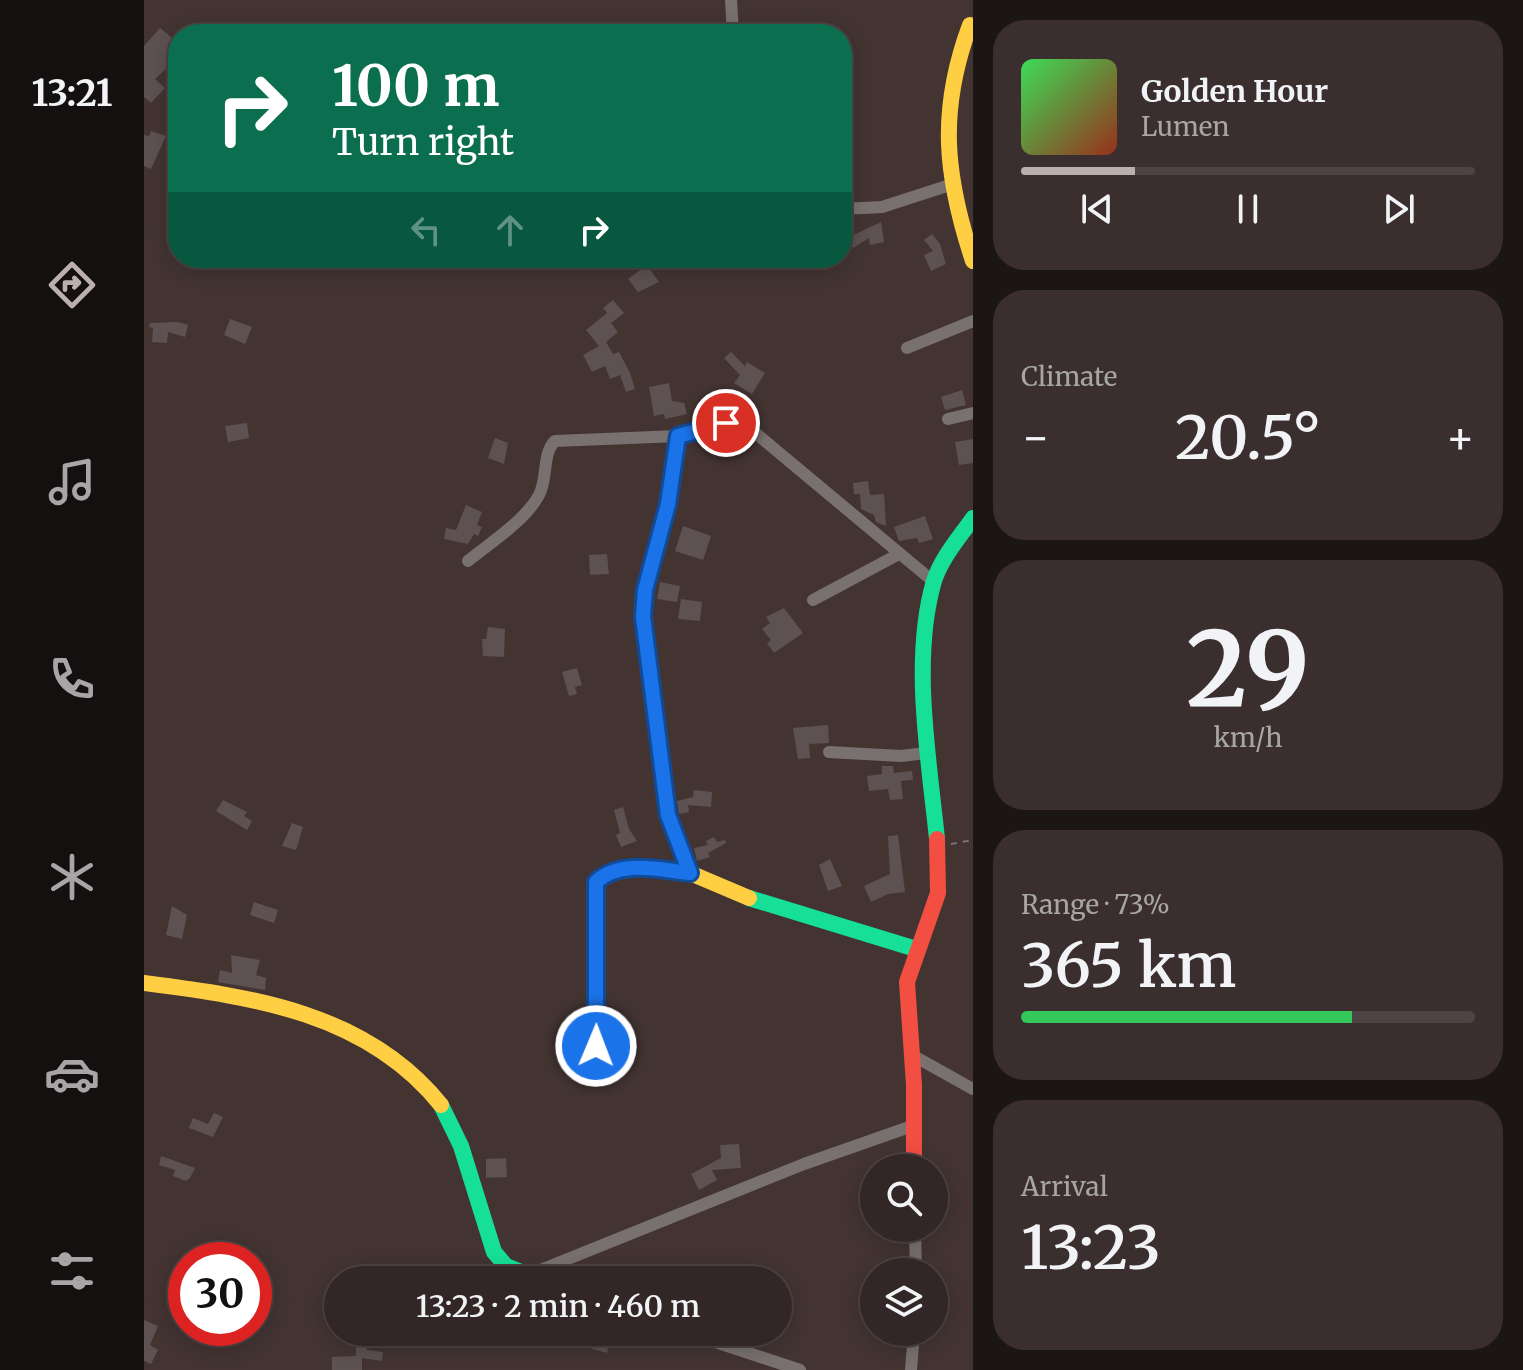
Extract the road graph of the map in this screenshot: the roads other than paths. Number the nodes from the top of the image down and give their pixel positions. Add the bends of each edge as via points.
1 (731, 0) edge
2 (732, 24) edge
3 (970, 25) dead end
4 (950, 185) junction
5 (852, 208) edge
6 (973, 261) edge
7 (973, 321) edge
8 (907, 348) dead end
9 (973, 413) edge
10 (948, 419) dead end
11 (678, 436) junction
12 (973, 518) edge
13 (899, 554) junction
14 (468, 561) dead end
15 (934, 582) junction
16 (813, 600) dead end
17 (829, 752) dead end
18 (926, 753) junction
19 (690, 873) junction
20 (916, 949) junction
21 (144, 983) edge
22 (596, 1046) dead end
23 (912, 1055) junction
24 (973, 1089) edge
25 (915, 1125) junction
26 (914, 1154) edge
27 (509, 1266) edge
28 (564, 1266) edge
29 (727, 1346) edge
30 (913, 1346) edge
31 (800, 1370) edge
32 (911, 1370) edge

1 - 2 street
3 - 4 street via 954,61 949,95
4 - 5 street via 882,207
4 - 6 street
7 - 8 street
9 - 10 street
11 - 13 street via 726,423 753,431
11 - 14 street via 555,441 540,493 530,508
11 - 19 street via 643,617 668,815
12 - 15 street
13 - 15 street
13 - 16 street
15 - 18 street via 922,686
17 - 18 street
18 - 20 street via 938,846 935,906
19 - 20 street via 763,904
19 - 22 street via 622,867 596,882
20 - 23 street via 907,982
21 - 27 street via 284,1006 370,1045 406,1071 446,1111 462,1146 489,1240 500,1262
23 - 24 street
23 - 25 street
25 - 26 street
25 - 28 street via 829,1155
29 - 31 street
30 - 32 street

